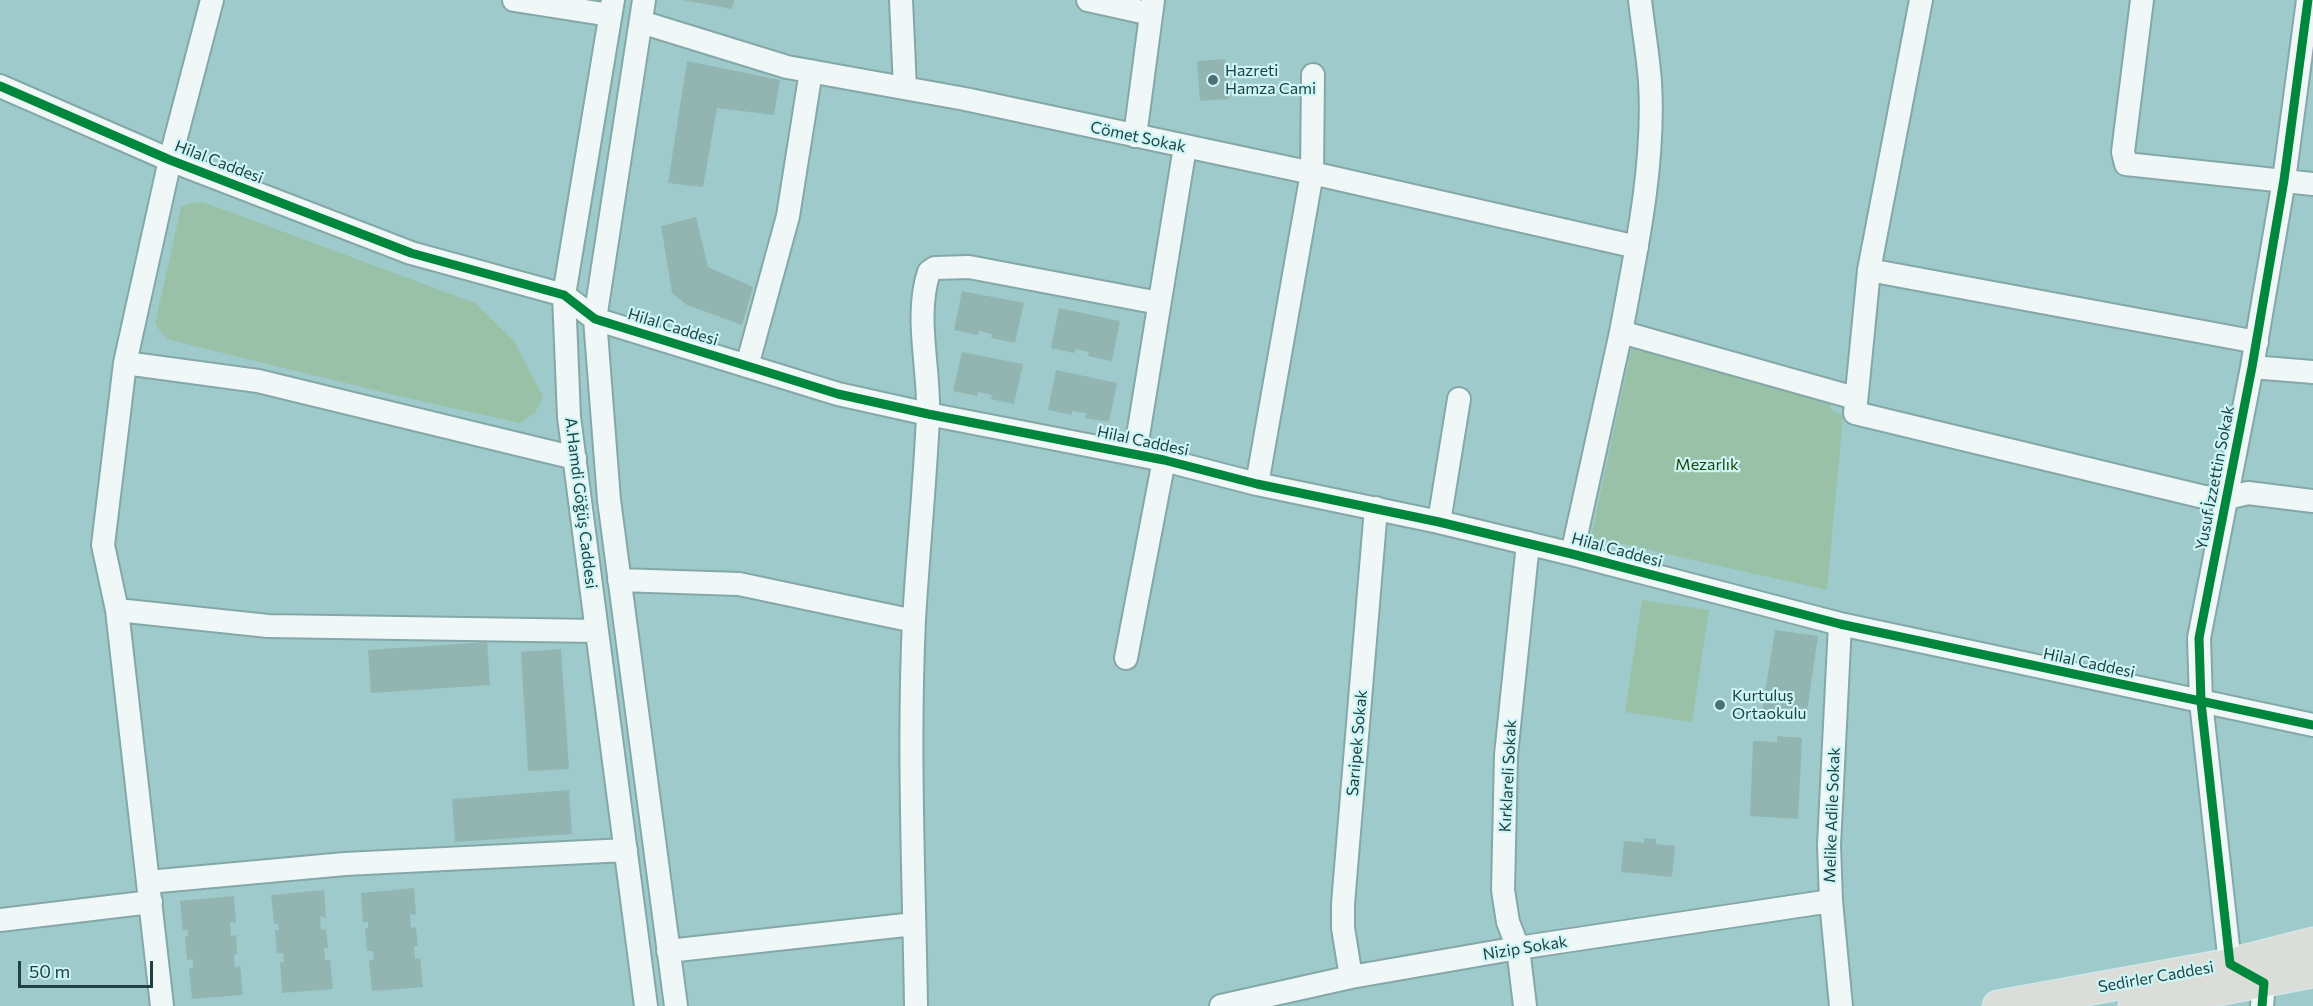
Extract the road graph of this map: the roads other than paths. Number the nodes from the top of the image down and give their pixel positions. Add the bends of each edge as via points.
1 (212, 0) edge
2 (514, 0) edge
3 (901, 0) edge
4 (1088, 0) edge
5 (1640, 0) edge
6 (1921, 0) edge
7 (2142, 0) edge
8 (2308, 0) edge
9 (611, 7) edge
10 (1152, 7) edge
11 (643, 11) edge
12 (811, 71) junction
13 (1313, 75) dead end
14 (0, 86) edge
15 (905, 88) junction
16 (1135, 136) junction
17 (1185, 147) junction
18 (170, 160) junction
19 (1312, 173) junction
20 (2284, 180) junction
21 (2313, 184) edge
22 (1637, 246) junction
23 (1869, 270) junction
24 (564, 296) junction
25 (1159, 303) junction
26 (595, 319) junction
27 (1621, 332) junction
28 (2257, 342) junction
29 (125, 363) junction
30 (747, 366) junction
31 (2252, 367) junction
32 (2313, 372) edge
33 (1855, 398) junction
34 (1459, 399) dead end
35 (928, 414) junction
36 (1135, 454) junction
37 (575, 458) junction
38 (1164, 460) junction
39 (1257, 483) junction
40 (2227, 498) junction
41 (2313, 501) edge
42 (1376, 508) junction
43 (1439, 522) junction
44 (1528, 543) junction
45 (1572, 554) junction
46 (619, 580) junction
47 (117, 610) junction
48 (914, 621) junction
49 (1840, 624) junction
50 (597, 631) junction
51 (1126, 658) dead end
52 (2201, 702) junction
53 (2313, 725) edge
54 (626, 850) junction
55 (149, 892) junction
56 (1831, 901) junction
57 (0, 920) edge
58 (914, 924) junction
59 (2313, 943) edge
60 (1518, 948) junction
61 (669, 951) junction
62 (2230, 964) junction
63 (2313, 972) edge
64 (1351, 977) junction
65 (2263, 994) edge
66 (162, 1006) edge
67 (646, 1006) edge
68 (676, 1006) edge
69 (916, 1006) edge
70 (1221, 1006) edge
71 (1525, 1006) edge
72 (1841, 1006) edge
73 (1998, 1006) edge
74 (2134, 1006) edge

1 - 18 street
2 - 9 street
3 - 15 street
4 - 10 street
5 - 22 street via 1650,83 1649,154
6 - 23 street
7 - 20 street via 2123,152 2126,164
8 - 20 street, Yusuf İzzettin Sokak
9 - 24 street, A.Hamdi Göğüş Caddesi
10 - 16 street
11 - 12 street, Cömet Sokak via 787,67
11 - 26 street, A.Hamdi Göğüş Caddesi
12 - 15 street, Cömet Sokak
12 - 30 street via 788,216
13 - 19 street
14 - 18 street, Hilal Caddesi
15 - 16 street, Cömet Sokak
16 - 17 street, Cömet Sokak
17 - 19 street, Cömet Sokak
17 - 25 street
18 - 24 street, Hilal Caddesi via 411,253
18 - 29 street
19 - 22 street, Cömet Sokak
19 - 39 street
20 - 21 street
20 - 28 street, Yusuf İzzettin Sokak
22 - 27 street
23 - 28 street
23 - 33 street
24 - 26 street, Hilal Caddesi
24 - 37 street, A.Hamdi Göğüş Caddesi via 569,417
25 - 35 street via 969,267 935,268 925,283 923,304
25 - 36 street
26 - 30 street, Hilal Caddesi
26 - 46 street, A.Hamdi Göğüş Caddesi
27 - 33 street
27 - 45 street
28 - 31 street, Yusuf İzzettin Sokak
29 - 37 street via 258,381
29 - 47 street via 103,545
30 - 35 street, Hilal Caddesi via 838,394
31 - 32 street
31 - 40 street, Yusuf İzzettin Sokak
33 - 40 street via 1855,413 2204,497
34 - 43 street
35 - 36 street, Hilal Caddesi
35 - 48 street
36 - 38 street, Hilal Caddesi
37 - 50 street, A.Hamdi Göğüş Caddesi
38 - 39 street, Hilal Caddesi
38 - 51 street
39 - 42 street, Hilal Caddesi
40 - 41 street via 2248,493
40 - 52 street, Yusuf İzzettin Sokak via 2199,638
42 - 43 street, Hilal Caddesi
42 - 64 street, Sarıipek Sokak via 1343,904
43 - 44 street, Hilal Caddesi
44 - 45 street, Hilal Caddesi
44 - 60 street, Kırklareli Sokak via 1506,755 1503,890 1508,922
45 - 49 street, Hilal Caddesi
46 - 48 street via 739,584
46 - 61 street, A.Hamdi Göğüş Caddesi
47 - 50 street via 268,626
47 - 55 street
48 - 58 street
49 - 52 street, Hilal Caddesi
49 - 56 street, Melike Adile Sokak via 1829,844
50 - 54 street, A.Hamdi Göğüş Caddesi
52 - 53 street, Hilal Caddesi
52 - 62 street, Yusuf İzzettin Sokak
54 - 55 street via 345,864
54 - 67 street, A.Hamdi Göğüş Caddesi
55 - 57 street
55 - 66 street
56 - 60 street, Nizip Sokak
56 - 72 street, Melike Adile Sokak
58 - 61 street
58 - 69 street
59 - 62 main road, Sedirler Caddesi
60 - 64 street, Nizip Sokak
60 - 71 street, Kırklareli Sokak
61 - 68 street, A.Hamdi Göğüş Caddesi
62 - 65 street
62 - 73 main road, Sedirler Caddesi
63 - 65 main road, Sedirler Caddesi
64 - 70 street, Nizip Sokak
65 - 74 main road, Sedirler Caddesi

